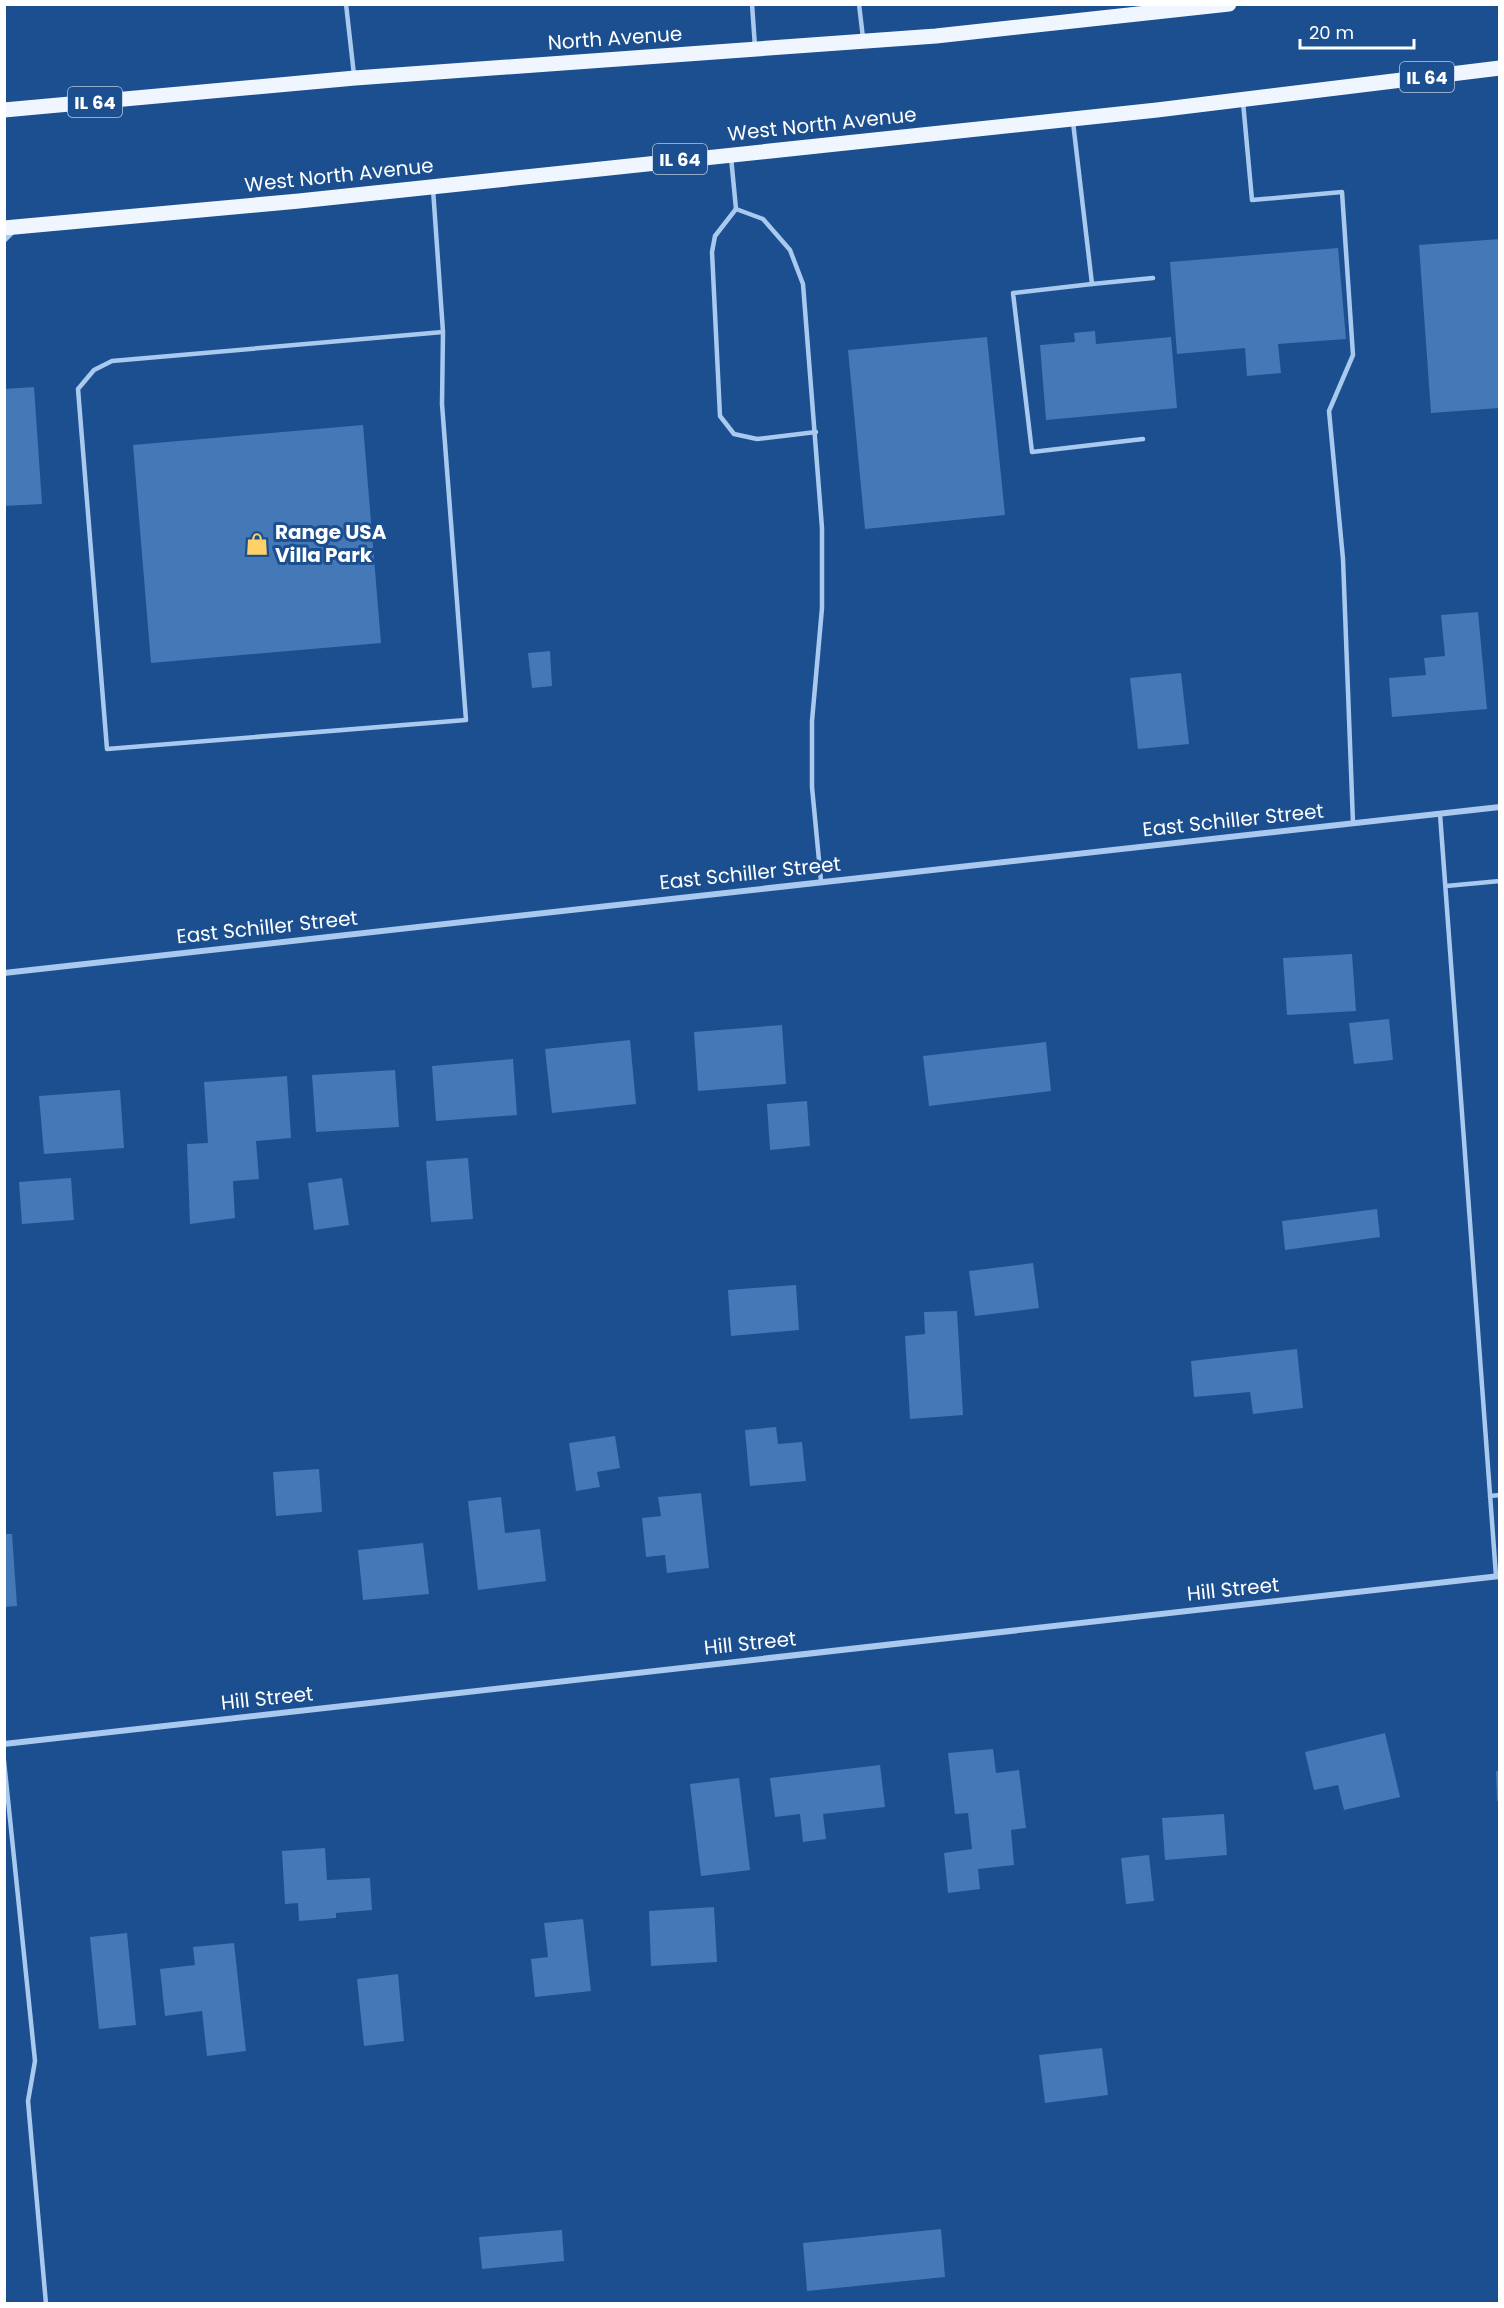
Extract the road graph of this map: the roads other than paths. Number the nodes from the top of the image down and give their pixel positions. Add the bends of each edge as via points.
1 (346, 4) edge
2 (752, 4) edge
3 (860, 4) edge
4 (1229, 4) edge
5 (1202, 6) edge
6 (1136, 10) edge
7 (864, 41) junction
8 (756, 49) junction
9 (1500, 68) edge
10 (355, 78) junction
11 (1243, 100) junction
12 (4, 110) edge
13 (1073, 119) junction
14 (731, 154) junction
15 (433, 186) junction
16 (736, 209) junction
17 (11, 227) edge
18 (4, 241) edge
19 (1153, 278) dead end
20 (1092, 284) junction
21 (443, 332) junction
22 (816, 432) junction
23 (1143, 439) dead end
24 (1500, 807) edge
25 (1440, 814) junction
26 (1353, 824) junction
27 (821, 881) junction
28 (1500, 881) edge
29 (1446, 886) junction
30 (4, 973) edge
31 (1500, 1495) edge
32 (1490, 1496) junction
33 (1498, 1576) edge
34 (4, 1744) edge
35 (4, 1761) edge
36 (46, 2304) edge

1 - 10 lane
2 - 8 lane
3 - 7 lane
4 - 5 main road, North Avenue / IL 64
5 - 6 main road, North Avenue / IL 64
6 - 7 main road, North Avenue / IL 64
7 - 8 main road, North Avenue / IL 64
8 - 10 main road, North Avenue / IL 64
9 - 11 main road, West North Avenue / IL 64
10 - 12 main road, North Avenue / IL 64
11 - 13 main road, West North Avenue / IL 64
11 - 26 lane via 1252,200 1342,192 1353,355 1329,411 1343,559
13 - 14 main road, West North Avenue / IL 64
13 - 20 lane
14 - 15 main road, West North Avenue / IL 64
14 - 16 lane
15 - 17 main road, West North Avenue / IL 64
15 - 21 lane
16 - 22 lane via 763,219 790,250 803,284
16 - 22 lane via 715,236 712,252 720,417 734,434 757,439
17 - 18 lane
19 - 20 lane
20 - 23 lane via 1013,293 1032,452
21 - 21 lane via 112,361 94,370 78,389 107,749 466,720 442,404
22 - 27 lane via 822,608 812,721 812,787
24 - 25 street, East Schiller Street
25 - 26 street, East Schiller Street
25 - 29 lane
26 - 27 street, East Schiller Street
27 - 30 street, East Schiller Street
28 - 29 lane
29 - 32 lane
31 - 32 lane
32 - 33 lane
33 - 34 street, Hill Street
35 - 36 lane via 35,2061 28,2101

